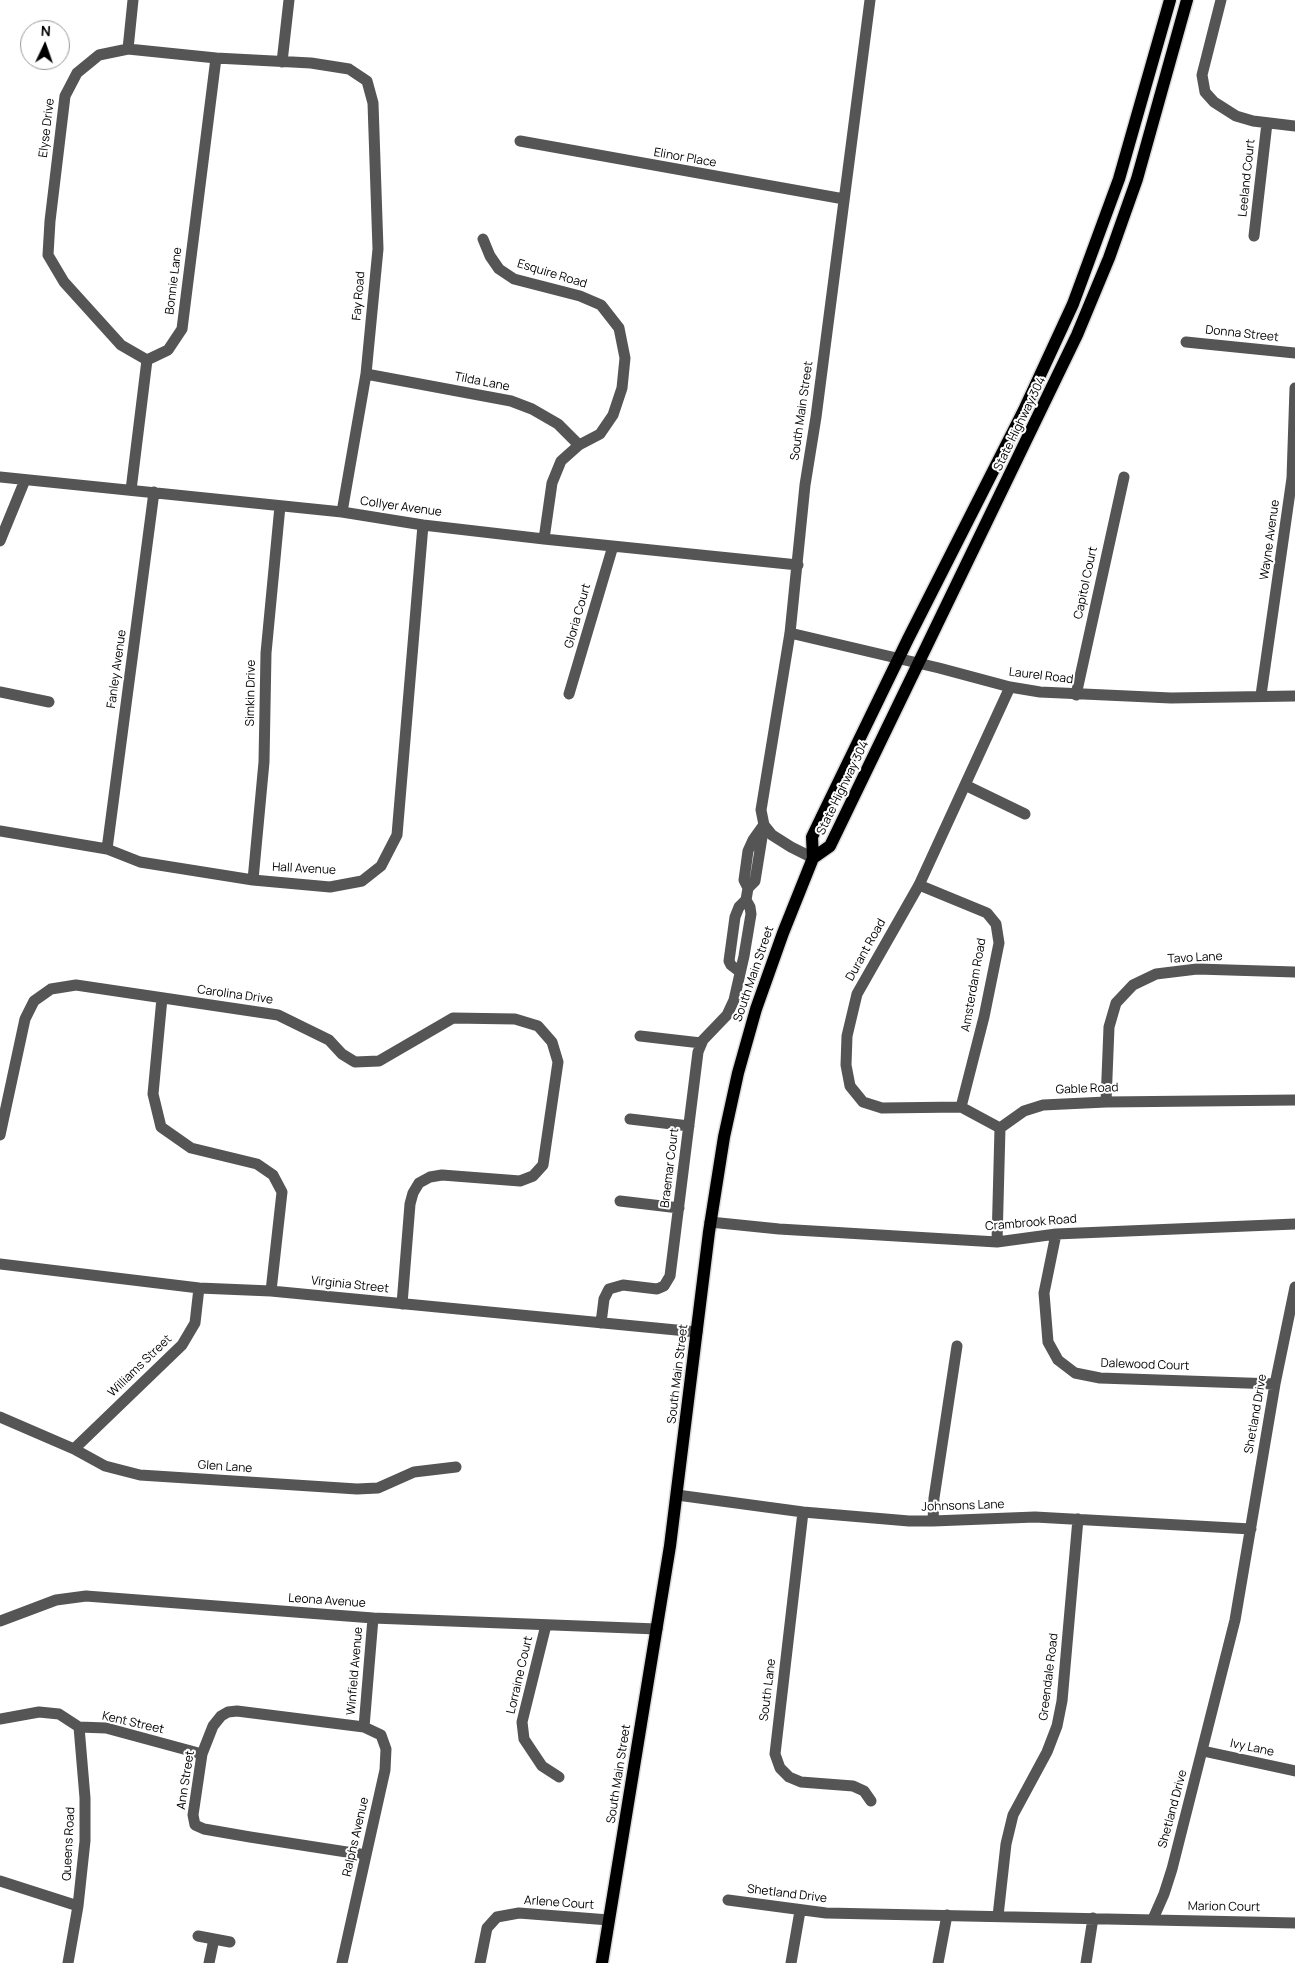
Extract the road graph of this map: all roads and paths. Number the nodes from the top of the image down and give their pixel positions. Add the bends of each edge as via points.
1 (133, 0) edge
2 (289, 0) edge
3 (870, 0) edge
4 (1170, 0) edge
5 (1187, 0) edge
6 (1221, 0) edge
7 (128, 49) junction
8 (216, 58) junction
9 (282, 62) junction
10 (367, 81) joint
11 (1267, 123) junction
12 (1295, 126) edge
13 (520, 142) dead end
14 (844, 199) junction
15 (1254, 236) dead end
16 (484, 239) dead end
17 (1186, 342) dead end
18 (1295, 353) edge
19 (147, 360) junction
20 (366, 374) junction
21 (1295, 388) edge
22 (580, 445) junction
23 (0, 477) edge
24 (1124, 477) dead end
25 (1294, 478) edge
26 (25, 480) junction
27 (131, 490) junction
28 (154, 492) junction
29 (280, 506) junction
30 (342, 512) junction
31 (423, 526) junction
32 (544, 539) junction
33 (0, 541) edge
34 (613, 546) junction
35 (798, 565) junction
36 (790, 633) junction
37 (898, 658) junction
38 (919, 663) junction
39 (1010, 687) junction
40 (0, 692) edge
41 (569, 694) dead end
42 (1076, 694) junction
43 (1261, 696) junction
44 (1295, 696) edge
45 (49, 702) dead end
46 (965, 785) junction
47 (1025, 814) dead end
48 (764, 825) junction
49 (0, 831) edge
50 (107, 849) junction
51 (813, 858) junction
52 (253, 880) junction
53 (919, 885) junction
54 (1295, 972) edge
55 (162, 998) junction
56 (640, 1036) dead end
57 (701, 1043) junction
58 (1295, 1100) edge
59 (1106, 1102) junction
60 (961, 1107) junction
61 (630, 1119) dead end
62 (689, 1126) junction
63 (1000, 1128) junction
64 (0, 1135) edge
65 (620, 1201) dead end
66 (679, 1208) junction
67 (710, 1222) junction
68 (1295, 1224) edge
69 (1056, 1234) junction
70 (996, 1242) junction
71 (0, 1264) edge
72 (1295, 1287) edge
73 (199, 1288) junction
74 (271, 1291) junction
75 (402, 1304) junction
76 (601, 1323) junction
77 (1292, 1323) edge
78 (697, 1332) junction
79 (957, 1346) dead end
80 (1275, 1384) junction
81 (0, 1417) edge
82 (74, 1449) junction
83 (456, 1467) dead end
84 (677, 1495) junction
85 (803, 1512) junction
86 (1078, 1519) junction
87 (933, 1521) junction
88 (1250, 1530) junction
89 (373, 1618) junction
90 (0, 1621) edge
91 (546, 1625) junction
92 (657, 1629) junction
93 (0, 1719) edge
94 (78, 1726) junction
95 (364, 1727) junction
96 (1202, 1751) junction
97 (202, 1754) junction
98 (1295, 1771) edge
99 (559, 1778) dead end
100 (871, 1801) dead end
101 (366, 1855) junction
102 (0, 1881) edge
103 (728, 1900) dead end
104 (78, 1906) junction
105 (800, 1911) junction
106 (947, 1915) junction
107 (998, 1916) junction
108 (1093, 1918) junction
109 (1153, 1919) junction
110 (609, 1920) junction
111 (1295, 1922) edge
112 (198, 1936) dead end
113 (214, 1939) junction
114 (230, 1942) dead end
115 (68, 1963) edge
116 (209, 1963) edge
117 (342, 1963) edge
118 (480, 1963) edge
119 (602, 1963) edge
120 (791, 1963) edge
121 (938, 1963) edge
122 (1086, 1963) edge

1 - 7 street
2 - 9 street
3 - 14 street, South Main Street
4 - 37 main road, State Highway 304 via 1119,179 1079,289 1028,402
5 - 38 main road, State Highway 304 via 1137,179 1100,281 1057,380
6 - 11 street via 1204,67 1203,88 1208,97 1227,112
7 - 8 street, Elyse Drive
7 - 19 street, Elyse Drive via 99,55 77,73 65,96 48,255 64,282 121,345
8 - 9 street, Elyse Drive
8 - 19 street, Bonnie Lane via 182,328 168,350
9 - 10 street, Elyse Drive via 349,69
10 - 20 street, Fay Road via 373,103 378,249
11 - 12 street
11 - 15 street, Leeland Court
13 - 14 street, Elinor Place
14 - 35 street, South Main Street via 805,485
16 - 22 street, Esquire Road via 499,269 514,279 602,305 619,328 625,358 622,388 613,415 600,434
17 - 18 street, Donna Street
19 - 27 street
20 - 22 street, Tilda Lane via 511,401 558,424
20 - 30 street, Fay Road
21 - 25 street, Wayne Avenue
22 - 32 street, Esquire Road via 561,461 552,483
23 - 26 street, Collyer Avenue
24 - 42 street, Capitol Court
25 - 43 street, Wayne Avenue
26 - 27 street, Collyer Avenue
26 - 33 street
27 - 28 street, Collyer Avenue
28 - 29 street, Collyer Avenue
28 - 50 street, Fanley Avenue
29 - 30 street, Collyer Avenue
29 - 52 street, Simkin Drive via 266,653 264,762
30 - 31 street, Collyer Avenue
31 - 32 street, Collyer Avenue
31 - 52 street, Hall Avenue via 397,835 382,866 362,881 330,887
32 - 34 street, Collyer Avenue
34 - 35 street, Collyer Avenue
34 - 41 street, Gloria Court
35 - 36 street, South Main Street
36 - 37 street, Laurel Road
36 - 48 street, South Main Street via 761,806
37 - 38 street, Laurel Road
37 - 51 main road, State Highway 304 via 812,838
38 - 39 street, Laurel Road
38 - 51 main road, State Highway 304 via 830,846
39 - 42 street, Laurel Road
39 - 46 street, Durant Road
40 - 45 street
42 - 43 street, Laurel Road via 1171,698
43 - 44 street, Laurel Road
46 - 47 street
46 - 53 street, Durant Road
48 - 51 street via 781,842
48 - 57 street, South Main Street via 748,851 744,880 751,914 734,1000 720,1024
49 - 50 street, Hall Avenue
50 - 52 street, Hall Avenue via 140,862
51 - 67 main road, South Main Street via 779,942 747,1041 726,1129
53 - 60 street, Amsterdam Road via 987,913 996,924 998,943 993,970
53 - 60 street, Durant Road via 857,994 847,1036 846,1065 850,1086 863,1102 882,1108
54 - 59 street, Tavo Lane via 1197,969 1156,974 1133,985 1116,1003 1109,1027
55 - 64 street, Carolina Drive via 76,985 51,989 34,1001 23,1027
55 - 74 street via 153,1094 161,1127 191,1148 258,1164 273,1175 282,1192
55 - 75 street, Carolina Drive via 278,1015 329,1040 355,1062 379,1061 453,1018 515,1019 538,1026 552,1042 558,1062 546,1155 541,1169 534,1176 520,1181 442,1174 419,1183 410,1204
56 - 57 street
57 - 62 street, Braemar Court
58 - 59 street, Gable Road
59 - 63 street, Gable Road via 1043,1105 1024,1111
60 - 63 street, Durant Road
61 - 62 street
62 - 66 street, Braemar Court
63 - 70 street
65 - 66 street
66 - 76 street, Braemar Court via 667,1283 657,1289 623,1285 609,1289 604,1299
67 - 70 street, Crambrook Road
67 - 78 main road, South Main Street
68 - 69 street, Crambrook Road
69 - 70 street, Crambrook Road
69 - 80 street, Dalewood Court via 1044,1293 1048,1342 1058,1360 1075,1373 1100,1378
71 - 73 street, Virginia Street
72 - 77 street, Shetland Drive
73 - 74 street, Virginia Street
73 - 82 street, Williams Street via 195,1324 182,1345
74 - 75 street, Virginia Street
75 - 76 street, Virginia Street
76 - 78 street, Virginia Street
77 - 80 street, Shetland Drive
78 - 84 main road, South Main Street
79 - 87 street
80 - 88 street, Shetland Drive
81 - 82 street, Glen Lane
82 - 83 street, Glen Lane via 105,1466 140,1475 357,1489 378,1488 414,1472
84 - 85 street, Johnsons Lane
84 - 92 main road, South Main Street
85 - 87 street, Johnsons Lane
85 - 100 street, South Lane via 775,1754 780,1768 789,1777 801,1782 853,1786 864,1791
86 - 87 street, Johnsons Lane via 1034,1517
86 - 88 street, Johnsons Lane
86 - 107 street, Greendale Road via 1062,1701 1047,1752 1013,1815 1006,1844
88 - 96 street, Shetland Drive via 1235,1620
89 - 90 street, Leona Avenue via 86,1596 56,1600
89 - 91 street, Leona Avenue
89 - 95 street, Winfield Avenue
91 - 92 street, Leona Avenue
91 - 99 street, Lorraine Court via 522,1722 524,1739 542,1766
92 - 110 main road, South Main Street
93 - 94 street, Kent Street via 52,1713
94 - 97 street, Kent Street via 106,1728
94 - 104 street, Queens Road via 85,1798 85,1841
95 - 97 street, Ann Street via 228,1712 213,1726
95 - 101 street, Ralphs Avenue via 381,1735 386,1750 385,1770
96 - 98 street, Ivy Lane
96 - 109 street, Shetland Drive via 1172,1869
97 - 101 street, Ann Street via 193,1815 195,1825 250,1838
101 - 117 street, Ralphs Avenue
102 - 104 street
103 - 105 street, Shetland Drive
104 - 115 street, Queens Road
105 - 106 street, Shetland Drive
105 - 120 street
106 - 107 street, Shetland Drive
106 - 121 street
107 - 108 street, Shetland Drive
108 - 109 street, Shetland Drive
108 - 122 street
109 - 111 street, Marion Court
110 - 118 street, Arlene Court via 519,1913 497,1917 487,1928
110 - 119 main road, South Main Street
112 - 113 street
113 - 114 street
113 - 116 street

